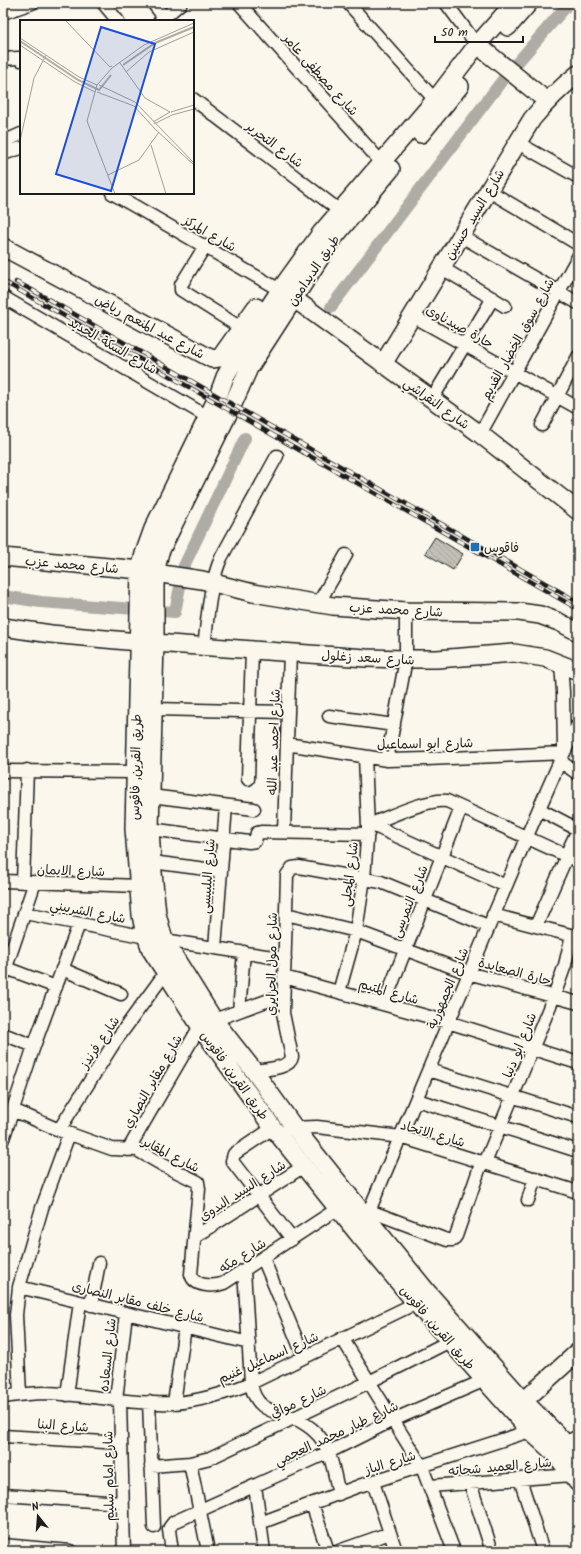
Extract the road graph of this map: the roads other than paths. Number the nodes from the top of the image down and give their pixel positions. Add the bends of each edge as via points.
1 (32, 3) edge
2 (103, 3) edge
3 (153, 3) edge
4 (181, 3) edge
5 (239, 3) edge
6 (348, 3) edge
7 (446, 3) edge
8 (514, 3) edge
9 (529, 3) edge
10 (3, 13) edge
11 (162, 19) edge
12 (117, 20) edge
13 (486, 52) junction
14 (3, 59) edge
15 (20, 60) edge
16 (578, 74) edge
17 (194, 100) edge
18 (435, 100) junction
19 (547, 101) junction
20 (20, 134) edge
21 (3, 142) edge
22 (518, 143) junction
23 (20, 148) edge
24 (3, 154) edge
25 (382, 163) junction
26 (578, 177) edge
27 (489, 191) junction
28 (114, 194) edge
29 (340, 211) junction
30 (461, 236) junction
31 (326, 237) junction
32 (578, 244) edge
33 (205, 246) junction
34 (3, 247) edge
35 (578, 257) edge
36 (442, 268) junction
37 (282, 291) junction
38 (559, 292) junction
39 (3, 297) edge
40 (492, 298) junction
41 (578, 303) edge
42 (505, 306) dead end
43 (413, 316) junction
44 (241, 328) junction
45 (465, 345) junction
46 (578, 358) edge
47 (383, 364) junction
48 (514, 372) junction
49 (557, 396) junction
50 (432, 399) junction
51 (578, 408) edge
52 (208, 417) junction
53 (542, 425) dead end
54 (480, 434) junction
55 (277, 456) dead end
56 (183, 486) junction
57 (578, 510) edge
58 (346, 555) dead end
59 (3, 557) edge
60 (151, 577) junction
61 (207, 581) junction
62 (318, 604) junction
63 (406, 611) junction
64 (3, 627) edge
65 (578, 632) edge
66 (147, 635) junction
67 (204, 647) junction
68 (252, 650) junction
69 (290, 652) junction
70 (406, 659) junction
71 (561, 663) junction
72 (578, 671) edge
73 (154, 709) junction
74 (249, 711) junction
75 (288, 712) junction
76 (329, 716) dead end
77 (578, 724) edge
78 (394, 725) junction
79 (287, 744) junction
80 (365, 757) junction
81 (562, 757) junction
82 (387, 760) junction
83 (27, 770) junction
84 (3, 771) edge
85 (135, 772) junction
86 (578, 774) edge
87 (248, 779) dead end
88 (151, 796) junction
89 (226, 806) junction
90 (461, 808) junction
91 (539, 809) junction
92 (254, 810) dead end
93 (369, 827) junction
94 (150, 829) junction
95 (284, 832) junction
96 (527, 836) junction
97 (223, 839) junction
98 (442, 856) junction
99 (570, 857) edge
100 (152, 862) junction
101 (221, 871) junction
102 (364, 878) junction
103 (3, 881) edge
104 (29, 882) junction
105 (138, 886) junction
106 (506, 886) junction
107 (425, 900) junction
108 (25, 913) junction
109 (286, 914) junction
110 (491, 920) junction
111 (79, 924) junction
112 (536, 926) junction
113 (356, 931) junction
114 (575, 936) edge
115 (146, 937) junction
116 (164, 940) junction
117 (215, 948) junction
118 (405, 950) junction
119 (244, 952) junction
120 (285, 959) junction
121 (62, 969) junction
122 (4, 972) edge
123 (166, 972) junction
124 (468, 973) junction
125 (284, 976) junction
126 (56, 987) junction
127 (339, 992) junction
128 (121, 994) dead end
129 (283, 995) junction
130 (554, 996) junction
131 (578, 1003) edge
132 (384, 1004) junction
133 (239, 1011) junction
134 (448, 1022) junction
135 (207, 1023) junction
136 (3, 1034) edge
137 (34, 1046) junction
138 (532, 1048) junction
139 (578, 1062) edge
140 (429, 1070) junction
141 (254, 1071) junction
142 (513, 1096) junction
143 (416, 1100) junction
144 (13, 1110) junction
145 (578, 1117) edge
146 (294, 1127) junction
147 (500, 1127) junction
148 (274, 1129) junction
149 (64, 1132) junction
150 (401, 1137) junction
151 (3, 1140) edge
152 (128, 1150) junction
153 (578, 1152) edge
154 (483, 1162) junction
155 (304, 1166) junction
156 (535, 1178) junction
157 (578, 1192) edge
158 (259, 1196) junction
159 (528, 1200) dead end
160 (337, 1209) junction
161 (368, 1215) junction
162 (359, 1235) junction
163 (195, 1237) junction
164 (292, 1239) junction
165 (263, 1258) junction
166 (99, 1263) dead end
167 (244, 1270) junction
168 (19, 1286) junction
169 (86, 1303) junction
170 (416, 1303) junction
171 (126, 1313) junction
172 (184, 1327) junction
173 (342, 1338) junction
174 (450, 1341) junction
175 (249, 1343) junction
176 (578, 1352) edge
177 (304, 1357) junction
178 (484, 1380) junction
179 (370, 1382) junction
180 (251, 1383) junction
181 (20, 1394) junction
182 (67, 1394) junction
183 (3, 1397) edge
184 (118, 1400) junction
185 (149, 1402) junction
186 (174, 1403) junction
187 (518, 1406) junction
188 (292, 1418) junction
189 (393, 1420) junction
190 (530, 1431) junction
191 (3, 1436) edge
192 (572, 1440) edge
193 (121, 1443) junction
194 (329, 1452) junction
195 (578, 1456) edge
196 (190, 1463) junction
197 (151, 1466) junction
198 (422, 1467) junction
199 (520, 1479) junction
200 (575, 1479) edge
201 (372, 1482) junction
202 (470, 1483) junction
203 (255, 1486) junction
204 (430, 1486) junction
205 (339, 1494) junction
206 (3, 1495) edge
207 (122, 1503) junction
208 (312, 1504) junction
209 (200, 1511) junction
210 (260, 1523) junction
211 (154, 1527) dead end
212 (390, 1533) junction
213 (3, 1545) edge
214 (70, 1551) edge
215 (124, 1551) edge
216 (172, 1551) edge
217 (208, 1551) edge
218 (264, 1551) edge
219 (328, 1551) edge
220 (339, 1551) edge
221 (396, 1551) edge
222 (454, 1551) edge
223 (492, 1551) edge
224 (543, 1551) edge

1 - 10 street
2 - 12 street
3 - 11 street
4 - 11 street
5 - 25 street, شارع مصطفى عامر
6 - 18 street
7 - 13 street
8 - 13 main road, طريق الديدامون
9 - 13 main road, طريق الديدامون
13 - 18 main road, طريق الديدامون
13 - 19 main road
13 - 31 main road, طريق الديدامون via 444,107
14 - 15 street
16 - 19 main road, شارع السيد حسنين
17 - 29 street, شارع التحرير
18 - 25 main road, طريق الديدامون
19 - 22 main road, شارع السيد حسنين via 532,119
20 - 21 street
22 - 26 street
22 - 27 main road, شارع السيد حسنين
23 - 24 street
25 - 29 main road, طريق الديدامون
27 - 30 main road, شارع السيد حسنين
27 - 32 street
28 - 33 street, شارع المركز
29 - 31 main road, طريق الديدامون
30 - 36 main road, شارع السيد حسنين
30 - 38 street
31 - 37 main road, طريق الديدامون
33 - 37 street, شارع المركز
33 - 44 street via 181,288 183,292
34 - 44 main road, شارع عبد المنعم رياض via 208,358 216,359 222,355
35 - 38 street, شارع سوق الخضار القديم
36 - 40 street
36 - 43 main road, شارع السيد حسنين
37 - 44 main road, شارع عبد المنعم رياض
37 - 47 main road, شارع النقراشي
37 - 52 main road, طريق الديدامون via 229,369
37 - 56 main road, طريق الديدامون via 233,404
38 - 41 street
38 - 48 street, شارع سوق الخضار القديم
39 - 52 street, شارع السكة الحديد
40 - 42 street
40 - 45 street
43 - 45 street, حارة صيدناوى
43 - 47 main road, شارع السيد حسنين
45 - 48 street, حارة صيدناوى
45 - 50 street
46 - 49 street
47 - 50 main road, شارع النقراشي
48 - 49 street, حارة صيدناوى
48 - 54 street, شارع سوق الخضار القديم
49 - 51 street, حارة صيدناوى
49 - 53 street
50 - 54 main road, شارع النقراشي
52 - 56 main road, طريق الديدامون
54 - 57 main road, شارع النقراشي
55 - 61 street
56 - 60 main road, طريق الديدامون via 151,535 144,554
58 - 62 street
59 - 60 main road, شارع محمد عزب
60 - 61 main road, شارع محمد عزب
60 - 66 main road, طريق القرين, فاقوس
61 - 62 main road, شارع محمد عزب via 253,593
61 - 67 street
62 - 63 main road, شارع محمد عزب
63 - 65 main road, شارع محمد عزب via 519,612 546,617
63 - 70 street
64 - 66 main road, شارع سعد زغلول via 51,634
66 - 67 main road, شارع سعد زغلول
66 - 73 main road, طريق القرين, فاقوس
66 - 85 main road, طريق القرين, فاقوس
67 - 68 main road, شارع سعد زغلول
68 - 69 main road, شارع سعد زغلول
68 - 74 street
69 - 70 main road, شارع سعد زغلول
69 - 75 street, شارع احمد عبد الله
70 - 71 main road, شارع سعد زغلول via 514,653
70 - 78 street
71 - 72 main road, شارع سعد زغلول
71 - 81 street, شارع الجمهورية via 564,714
73 - 74 street
73 - 88 main road, طريق القرين, فاقوس
74 - 75 street
74 - 87 street
75 - 79 street, شارع احمد عبد الله
76 - 78 street
77 - 81 street, شارع الجمهورية
78 - 82 street
79 - 80 street, شارع ابو اسماعيل
79 - 95 street, شارع احمد عبد الله
80 - 82 street, شارع ابو اسماعيل
80 - 93 street, شارع المجلى
81 - 82 street, شارع ابو اسماعيل
81 - 86 street
81 - 91 street, شارع الجمهورية
83 - 84 street
83 - 85 street
83 - 104 street
85 - 105 main road, طريق القرين, فاقوس via 134,829
88 - 89 street
88 - 94 main road, طريق القرين, فاقوس
89 - 92 street
89 - 97 street, شارع البلبيسى
90 - 93 street via 436,800
90 - 96 street
90 - 98 street, شارع النمرسى
91 - 96 street, شارع الجمهورية
91 - 99 street via 577,828
93 - 95 street
93 - 98 street
93 - 102 street, شارع المجلى
94 - 97 street
94 - 100 main road, طريق القرين, فاقوس
95 - 97 street via 259,832 252,842
96 - 99 street
96 - 106 street, شارع الجمهورية
97 - 101 street, شارع البلبيسى
98 - 106 street
98 - 107 street, شارع النمرسى
99 - 112 street
100 - 101 street
100 - 116 main road, طريق القرين, فاقوس via 158,918
101 - 117 street, شارع البلبيسى
102 - 107 street via 381,882
102 - 109 street, شارع مول الحرايري via 292,868 288,875
102 - 113 street, شارع المجلى
103 - 104 street, شارع الايمان
104 - 105 street, شارع الايمان
104 - 108 street
105 - 115 main road, طريق القرين, فاقوس
106 - 110 street, شارع الجمهورية
107 - 110 street
107 - 118 street, شارع النمرسى
108 - 111 street, شارع الشربيني
108 - 122 street
109 - 113 street, حارة الصعايدة
109 - 120 street, شارع مول الحرايري
110 - 112 street
110 - 124 street, شارع الجمهورية
111 - 115 street, شارع الشربيني
111 - 121 street
112 - 114 street
113 - 118 street, حارة الصعايدة
113 - 127 street, شارع المجلى
114 - 130 street, شارع ابو دنيا
115 - 123 main road, طريق القرين, فاقوس via 151,950
116 - 117 street
116 - 135 main road, طريق القرين, فاقوس
117 - 119 street
118 - 124 street, حارة الصعايدة
118 - 132 street, شارع النمرسى
119 - 120 street
119 - 133 street
120 - 125 street, شارع مول الحرايري
121 - 126 street
121 - 128 street
122 - 126 street
123 - 135 main road, طريق القرين, فاقوس
123 - 149 street, شارع فرندز via 114,1043
124 - 130 street, حارة الصعايدة
124 - 134 street, شارع الجمهورية
125 - 127 street, شارع المتيم
125 - 129 street, شارع مول الحرايري
126 - 137 street
127 - 132 street, شارع المتيم
129 - 133 street
129 - 141 street, شارع مول الحرايري via 284,1020 291,1060 286,1066
130 - 131 street, حارة الصعايدة
130 - 138 street, شارع ابو دنيا
132 - 134 street, شارع المتيم
133 - 135 street
134 - 138 street, شارع المتيم
134 - 140 street, شارع الجمهورية
135 - 141 main road, طريق القرين, فاقوس
135 - 148 main road, طريق القرين, فاقوس
135 - 152 street, شارع مقابر النصاري
136 - 137 street
137 - 144 street
138 - 139 street, شارع المتيم
138 - 142 street, شارع ابو دنيا
140 - 142 street
140 - 143 street, شارع الجمهورية
141 - 146 main road, طريق القرين, فاقوس
142 - 145 street
142 - 147 street, شارع ابو دنيا
143 - 147 street
143 - 150 street, شارع الجمهورية
144 - 149 street, شارع المقابر
144 - 151 street
146 - 148 street, شارع الاتحاد
146 - 150 street, شارع الاتحاد via 317,1127
146 - 161 main road, طريق القرين, فاقوس
147 - 153 street
147 - 154 street, شارع ابو دنيا
148 - 155 main road, طريق القرين, فاقوس
148 - 158 street via 234,1154 232,1158 233,1163
149 - 152 street, شارع المقابر via 112,1149
149 - 168 street, شارع فرندز
150 - 154 street, شارع الاتحاد
150 - 161 street, شارع الجمهورية
152 - 163 street, شارع المقابر via 142,1152 198,1182
154 - 156 street, شارع الاتحاد
154 - 161 street, شارع ابو دنيا via 456,1236 452,1240
155 - 158 street, شارع السيد البدوى
155 - 160 main road, طريق القرين, فاقوس
156 - 157 street, شارع الاتحاد
156 - 159 street
158 - 163 street, شارع السيد البدوى
158 - 164 street
160 - 162 main road, طريق القرين, فاقوس
160 - 164 street, شارع مكه
161 - 162 street, شارع الجمهورية
161 - 187 main road, طريق القرين, فاقوس
162 - 170 main road, طريق القرين, فاقوس
163 - 167 street, شارع مكه via 191,1274 193,1280 210,1286 219,1285
164 - 165 street, شارع مكه
165 - 167 street, شارع مكه
165 - 177 street
166 - 169 street
167 - 175 street
168 - 169 street, شارع خلف مقابر النصارى
168 - 181 street, شارع فرندز via 16,1315
169 - 171 street, شارع خلف مقابر النصارى
169 - 182 street
170 - 173 street, شارع اسماعيل غنيم
170 - 174 main road, طريق القرين, فاقوس
171 - 172 street, شارع خلف مقابر النصارى
171 - 184 street, شارع السعاده
172 - 175 street, شارع خلف مقابر النصارى
172 - 186 street
173 - 177 street, شارع اسماعيل غنيم
173 - 179 street
174 - 178 main road, طريق القرين, فاقوس
174 - 179 street, شارع موافي
175 - 180 street
176 - 187 main road
177 - 180 street, شارع اسماعيل غنيم
178 - 187 main road, طريق القرين, فاقوس
178 - 189 street, شارع طيار محمد العجمي
179 - 188 street, شارع موافي
179 - 189 street
180 - 186 street, شارع اسماعيل غنيم via 230,1392
180 - 188 street via 254,1396 262,1406 274,1413
181 - 182 street, شارع اسماعيل غنيم
181 - 183 street, شارع اسماعيل غنيم
182 - 184 street, شارع اسماعيل غنيم
184 - 185 street, شارع اسماعيل غنيم
184 - 193 street, شارع امام سليم
185 - 186 street, شارع اسماعيل غنيم
185 - 197 street
187 - 190 main road, طريق القرين, فاقوس
187 - 192 main road, طريق القرين, فاقوس
188 - 194 street via 314,1431
188 - 196 street, شارع موافي via 210,1458
189 - 194 street, شارع طيار محمد العجمي
189 - 198 street
190 - 198 street, شارع الباز
190 - 200 main road, طريق القرين, فاقوس via 554,1453
191 - 193 street, شارع البنا
192 - 195 main road, طريق القرين, فاقوس
193 - 207 street, شارع امام سليم
194 - 203 street, شارع طيار محمد العجمي
194 - 205 street
196 - 197 street, شارع موافي
196 - 209 street
197 - 211 street
198 - 201 street, شارع الباز
198 - 204 street
199 - 200 street, شارع العميد شحاته
199 - 202 street, شارع العميد شحاته
199 - 224 street
201 - 205 street, شارع الباز
201 - 212 street
202 - 204 street, شارع العميد شحاته
202 - 223 street
203 - 209 street, شارع طيار محمد العجمي
203 - 210 street
204 - 222 street
205 - 208 street, شارع الباز
206 - 207 street
207 - 215 street, شارع امام سليم
208 - 210 street, شارع الباز
208 - 219 street
209 - 216 street, شارع طيار محمد العجمي via 171,1524 169,1530
209 - 217 street
210 - 218 street
212 - 220 street
212 - 221 street
213 - 214 street

